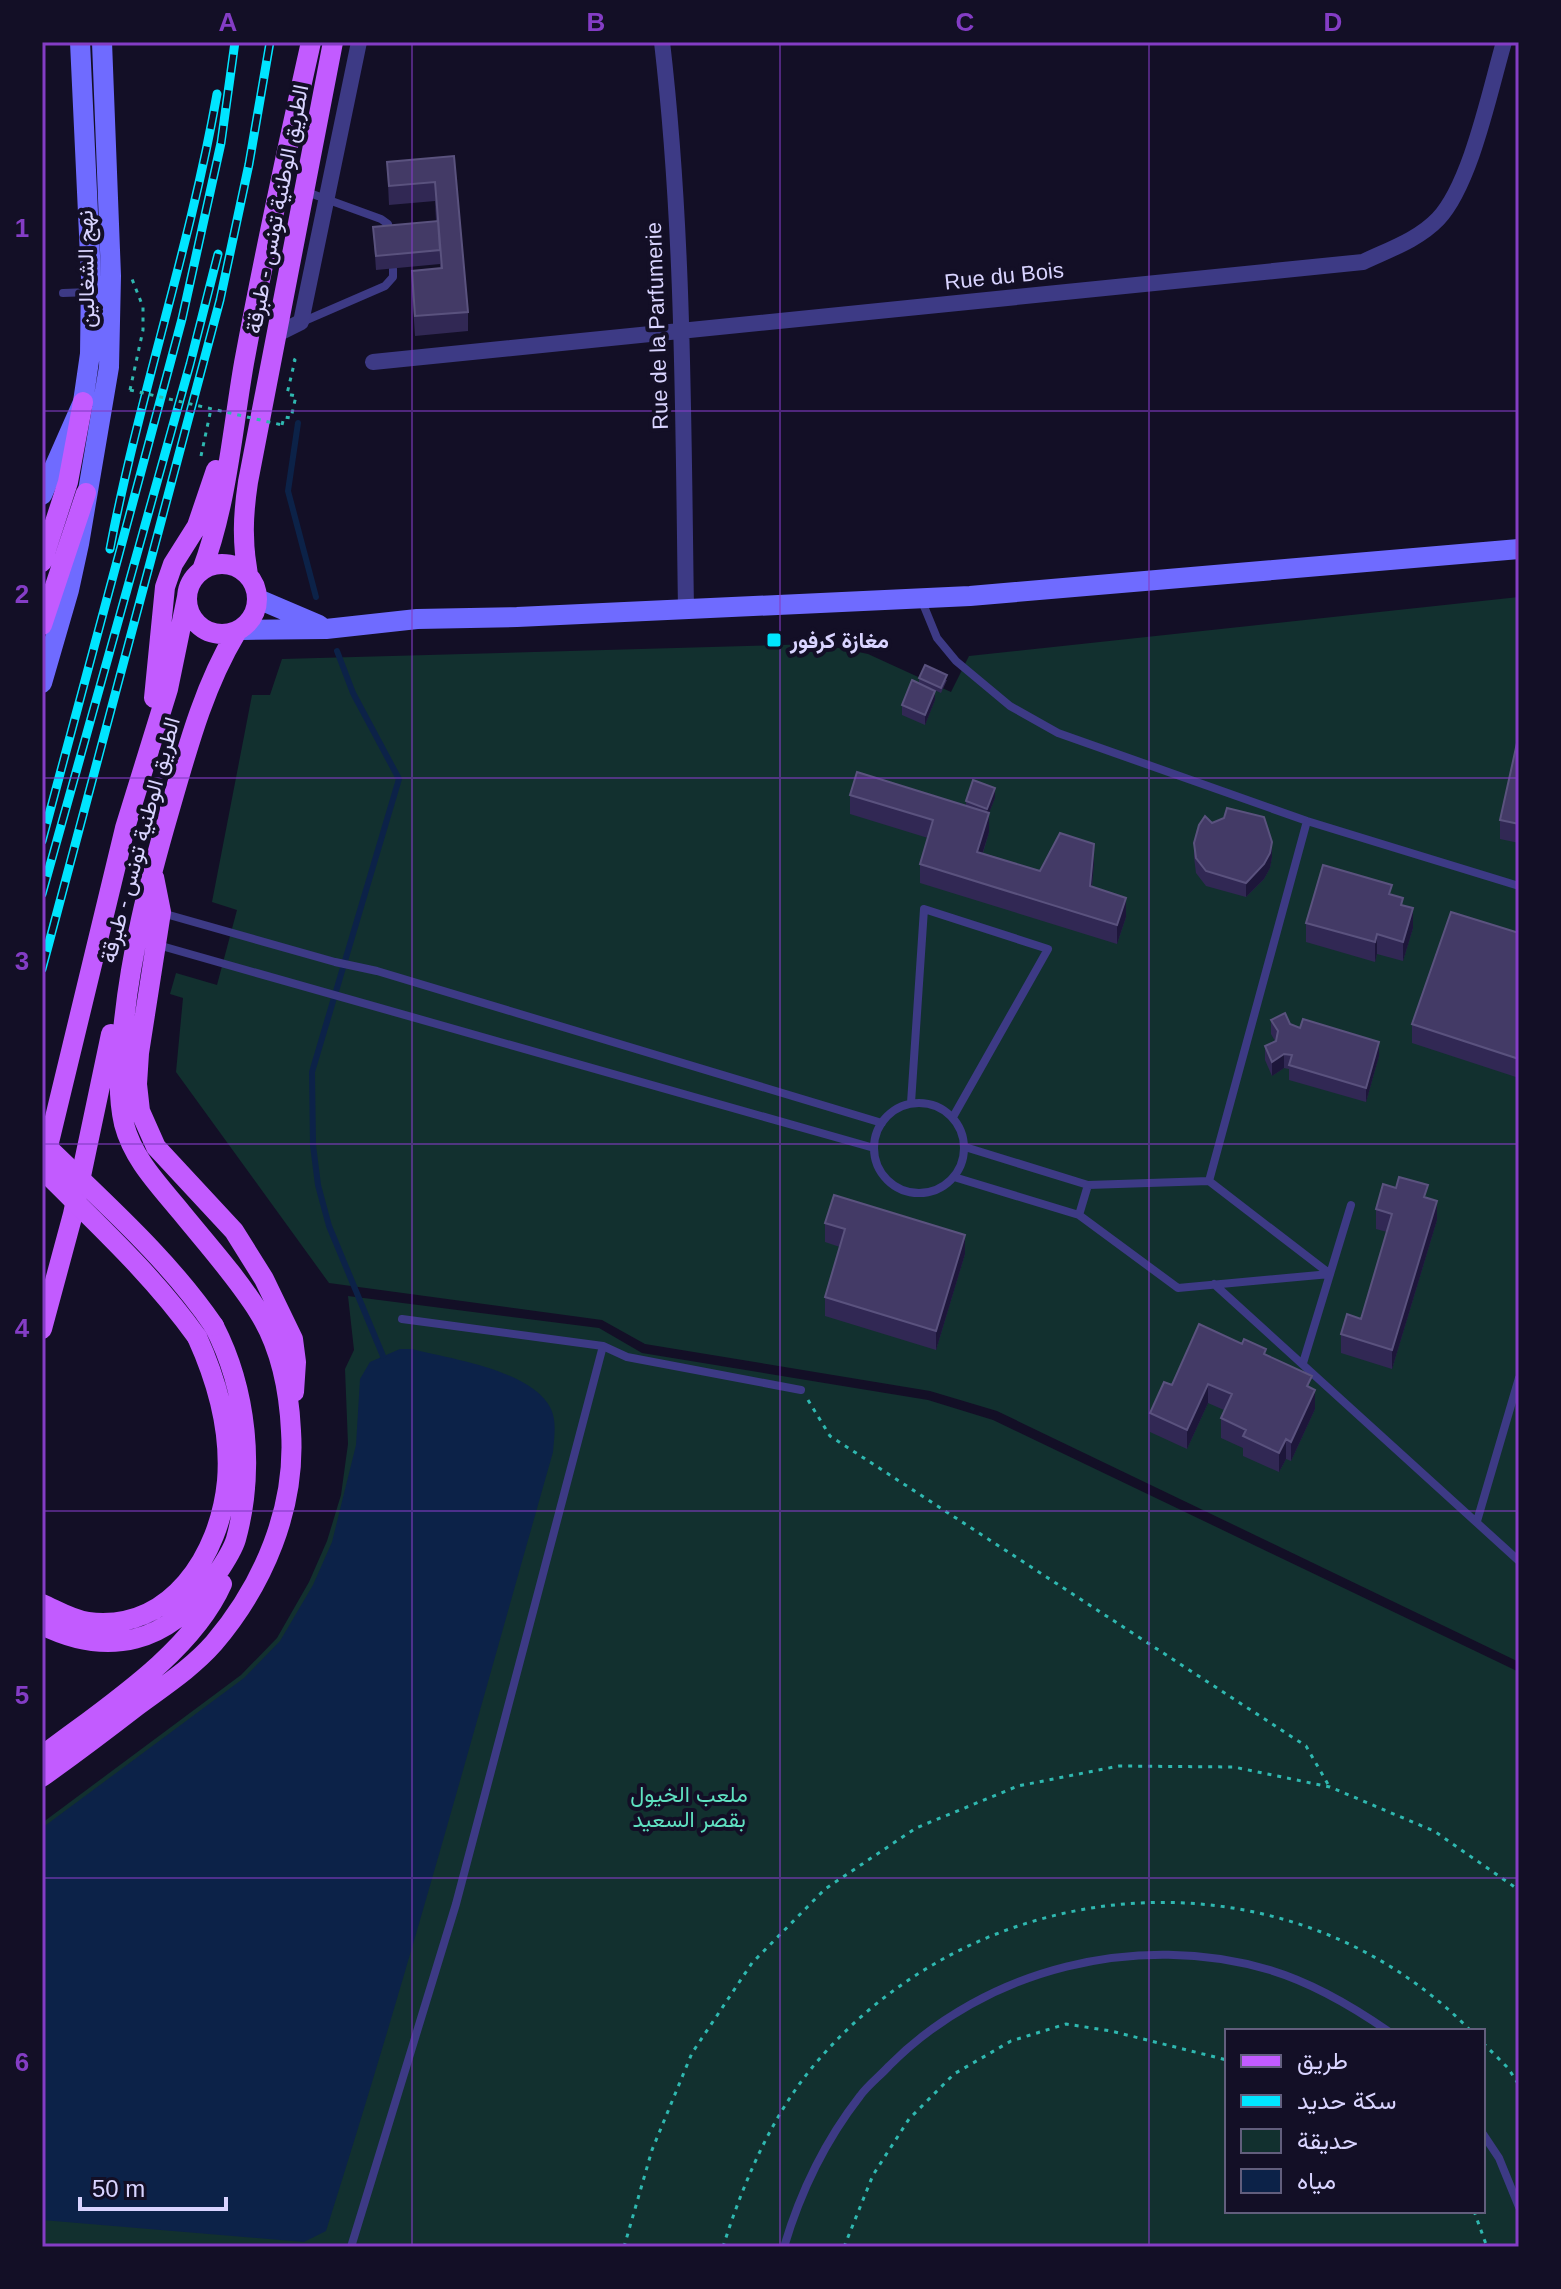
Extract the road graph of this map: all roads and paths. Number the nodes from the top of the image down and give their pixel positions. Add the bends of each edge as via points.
1 (80, 42) edge
2 (102, 42) edge
3 (311, 42) edge
4 (333, 42) edge
5 (359, 42) edge
6 (662, 42) edge
7 (1504, 42) edge
8 (304, 191) junction
9 (327, 199) junction
10 (392, 240) edge
11 (393, 269) edge
12 (91, 292) junction
13 (63, 293) dead end
14 (301, 322) junction
15 (143, 330) dead end
16 (681, 331) junction
17 (277, 334) junction
18 (295, 360) dead end
19 (373, 362) dead end
20 (83, 402) junction
21 (211, 409) junction
22 (231, 438) junction
23 (200, 461) dead end
24 (86, 493) junction
25 (42, 495) edge
26 (1519, 549) edge
27 (42, 562) edge
28 (202, 570) junction
29 (248, 575) junction
30 (187, 597) junction
31 (921, 598) junction
32 (258, 599) junction
33 (686, 609) junction
34 (42, 625) edge
35 (326, 629) junction
36 (239, 631) junction
37 (42, 683) edge
38 (150, 743) junction
39 (1307, 821) junction
40 (152, 870) junction
41 (1519, 886) edge
42 (161, 912) junction
43 (157, 945) junction
44 (128, 977) junction
45 (911, 1103) junction
46 (953, 1117) junction
47 (882, 1123) junction
48 (42, 1142) edge
49 (965, 1147) junction
50 (874, 1148) junction
51 (42, 1170) edge
52 (954, 1177) junction
53 (1209, 1181) junction
54 (1088, 1185) junction
55 (1351, 1205) dead end
56 (1079, 1215) junction
57 (1330, 1274) junction
58 (1214, 1284) junction
59 (402, 1319) dead end
60 (42, 1329) edge
61 (206, 1332) junction
62 (603, 1346) junction
63 (1303, 1363) junction
64 (1519, 1378) edge
65 (801, 1390) joint
66 (291, 1419) junction
67 (1477, 1521) junction
68 (236, 1543) junction
69 (1519, 1561) edge
70 (42, 1604) edge
71 (42, 1625) edge
72 (42, 1756) edge
73 (42, 1777) edge
74 (1330, 1787) junction
75 (1519, 1890) edge
76 (1385, 2029) edge
77 (1469, 2029) edge
78 (1485, 2045) edge
79 (1225, 2060) edge
80 (1519, 2085) edge
81 (1485, 2137) edge
82 (1519, 2207) edge
83 (1475, 2213) edge
84 (351, 2247) edge
85 (624, 2247) edge
86 (723, 2247) edge
87 (784, 2247) edge
88 (844, 2247) edge
89 (1487, 2247) edge

1 - 12 street
2 - 24 street, نهج الشغالين via 111,336 104,406
3 - 22 main road, الطريق الوطنية تونس - طبرقة
4 - 8 main road, الطريق الوطنية تونس - طبرقة
5 - 9 street
6 - 16 street, Rue de la Parfumerie
7 - 16 street, Rue du Bois via 1455,194 1437,220 1409,241 1363,262
8 - 9 lane
8 - 17 main road, الطريق الوطنية تونس - طبرقة
9 - 10 lane via 381,219 391,229
9 - 14 street
11 - 14 lane via 385,286
12 - 13 lane
12 - 20 street
14 - 17 street
15 - 21 path, bridge via 130,390
16 - 19 street, Rue du Bois
16 - 33 street, Rue de la Parfumerie
17 - 29 main road, الطريق الوطنية تونس - طبرقة via 242,522
18 - 21 path, bridge via 287,394 296,396 291,418 284,417 282,425
20 - 25 street
20 - 27 main road via 68,482
21 - 23 path
22 - 28 main road, الطريق الوطنية تونس - طبرقة via 215,534
22 - 38 main road via 197,526 165,587
24 - 34 main road
24 - 37 street, نهج الشغالين via 69,590
26 - 31 street
28 - 29 main road via 228,564
28 - 30 main road via 189,585
29 - 32 main road
30 - 36 main road via 197,625 218,635
30 - 38 main road, الطريق الوطنية تونس - طبرقة via 168,689
31 - 33 street
31 - 39 lane via 937,638 1010,706 1103,751
32 - 35 street
32 - 36 main road via 256,612
33 - 35 street via 417,619
35 - 36 street
36 - 40 main road, الطريق الوطنية تونس - طبرقة via 201,703
38 - 51 main road, الطريق الوطنية تونس - طبرقة
39 - 41 lane
39 - 53 lane
40 - 42 main road
40 - 44 main road, الطريق الوطنية تونس - طبرقة
42 - 43 main road
42 - 47 lane via 377,971
43 - 50 lane
43 - 66 main road via 139,1053 140,1111 156,1147 234,1231 279,1306 295,1349
44 - 60 main road
44 - 66 main road, الطريق الوطنية تونس - طبرقة via 120,1086 131,1144 258,1311 276,1345
45 - 46 lane via 928,1103
45 - 46 lane via 924,909 1048,949
45 - 47 lane
46 - 49 lane
47 - 50 lane
48 - 61 main road, bridge via 192,1293
49 - 52 lane
49 - 54 lane
50 - 52 lane via 885,1177 900,1188 933,1191
51 - 61 main road, bridge
52 - 56 lane
53 - 54 lane
53 - 57 lane
54 - 56 lane
55 - 57 lane
56 - 58 lane via 1178,1288
57 - 58 lane
57 - 63 lane
58 - 63 lane
59 - 62 lane
61 - 68 main road via 233,1370 241,1402 246,1488
61 - 70 main road via 221,1409 227,1480 219,1521 204,1557 182,1588 142,1617 84,1621
62 - 65 lane via 627,1357
62 - 84 lane via 456,1904
63 - 67 lane
64 - 67 lane
65 - 74 path via 830,1436 1306,1746
66 - 73 main road, الطريق الوطنية تونس - طبرقة via 288,1491 277,1534 239,1609 173,1682
67 - 69 lane
68 - 71 main road via 187,1610 144,1636 117,1643 83,1642
68 - 72 main road via 215,1599 200,1622 161,1663
74 - 75 path via 1434,1831
74 - 85 path via 1234,1767 1119,1766 1018,1786 916,1828 825,1889 752,1963 692,2053 652,2150
76 - 87 lane via 1345,2002 1271,1970 1203,1956 1121,1955 1050,1969 977,1999 912,2043 861,2095 819,2158
77 - 86 path via 1444,2003 1376,1957 1290,1921 1211,1904 1116,1903 1033,1919 949,1954 874,2005 814,2065 765,2139
78 - 80 path
79 - 88 path via 1066,2024 1011,2041 954,2074 909,2119 873,2175
81 - 82 lane
83 - 89 path

